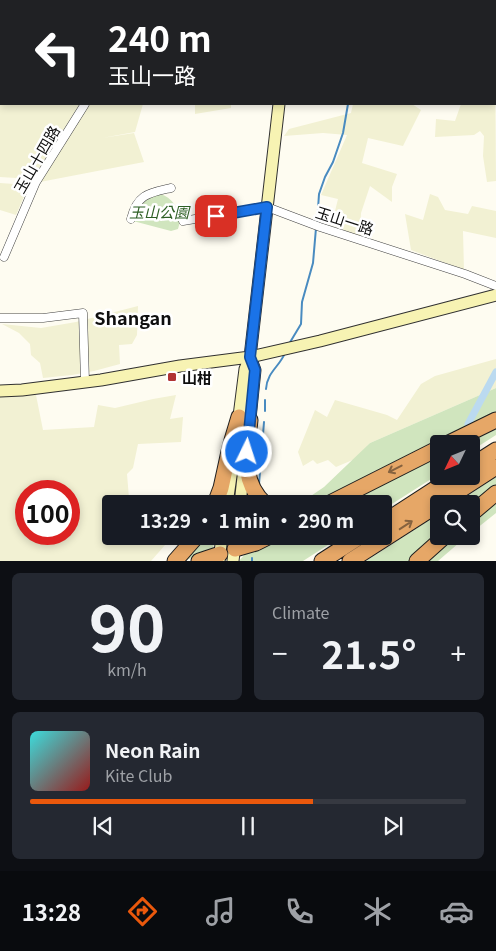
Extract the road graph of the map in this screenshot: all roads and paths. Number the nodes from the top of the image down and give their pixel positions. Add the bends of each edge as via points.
1 (84, 105) edge
2 (279, 105) edge
3 (171, 188) dead end
4 (267, 207) junction
5 (131, 219) dead end
6 (183, 221) dead end
7 (4, 258) dead end
8 (496, 286) edge
9 (496, 295) edge
10 (0, 318) edge
11 (282, 350) junction
12 (250, 357) junction
13 (225, 361) junction
14 (85, 382) junction
15 (0, 391) edge
16 (248, 395) junction
17 (245, 418) junction
18 (496, 420) edge
19 (465, 435) edge
20 (496, 450) edge
21 (430, 453) edge
22 (480, 460) edge
23 (496, 467) edge
24 (441, 485) edge
25 (496, 493) edge
26 (218, 495) edge
27 (229, 495) edge
28 (241, 495) edge
29 (257, 495) edge
30 (346, 495) edge
31 (453, 495) edge
32 (480, 506) edge
33 (430, 510) edge
34 (392, 517) edge
35 (189, 545) edge
36 (249, 545) edge
37 (347, 545) edge
38 (435, 545) edge
39 (235, 549) edge
40 (220, 557) edge
41 (175, 561) edge
42 (199, 561) edge
43 (322, 561) edge
44 (350, 561) edge
45 (417, 561) edge

1 - 7 street, 玉山十四路 via 36,182
2 - 4 main road
3 - 5 street via 139,200
4 - 6 street
4 - 8 street, 玉山一路
4 - 12 main road
9 - 11 main road
10 - 14 street via 43,318 83,313
11 - 12 main road
11 - 16 main road via 263,360
12 - 13 main road
12 - 16 main road via 255,370
13 - 14 main road
13 - 16 main road via 236,364
14 - 15 main road
16 - 17 main road
17 - 26 highway via 230,447
17 - 27 main road
17 - 28 main road
17 - 29 highway via 246,468
18 - 19 highway
20 - 22 highway
21 -> 30 highway
23 - 31 highway
24 - 34 highway
25 - 32 highway
44 -> 33 highway
35 - 41 highway
36 - 39 highway
37 - 43 highway
38 - 45 highway
39 - 40 main road
40 - 42 highway

